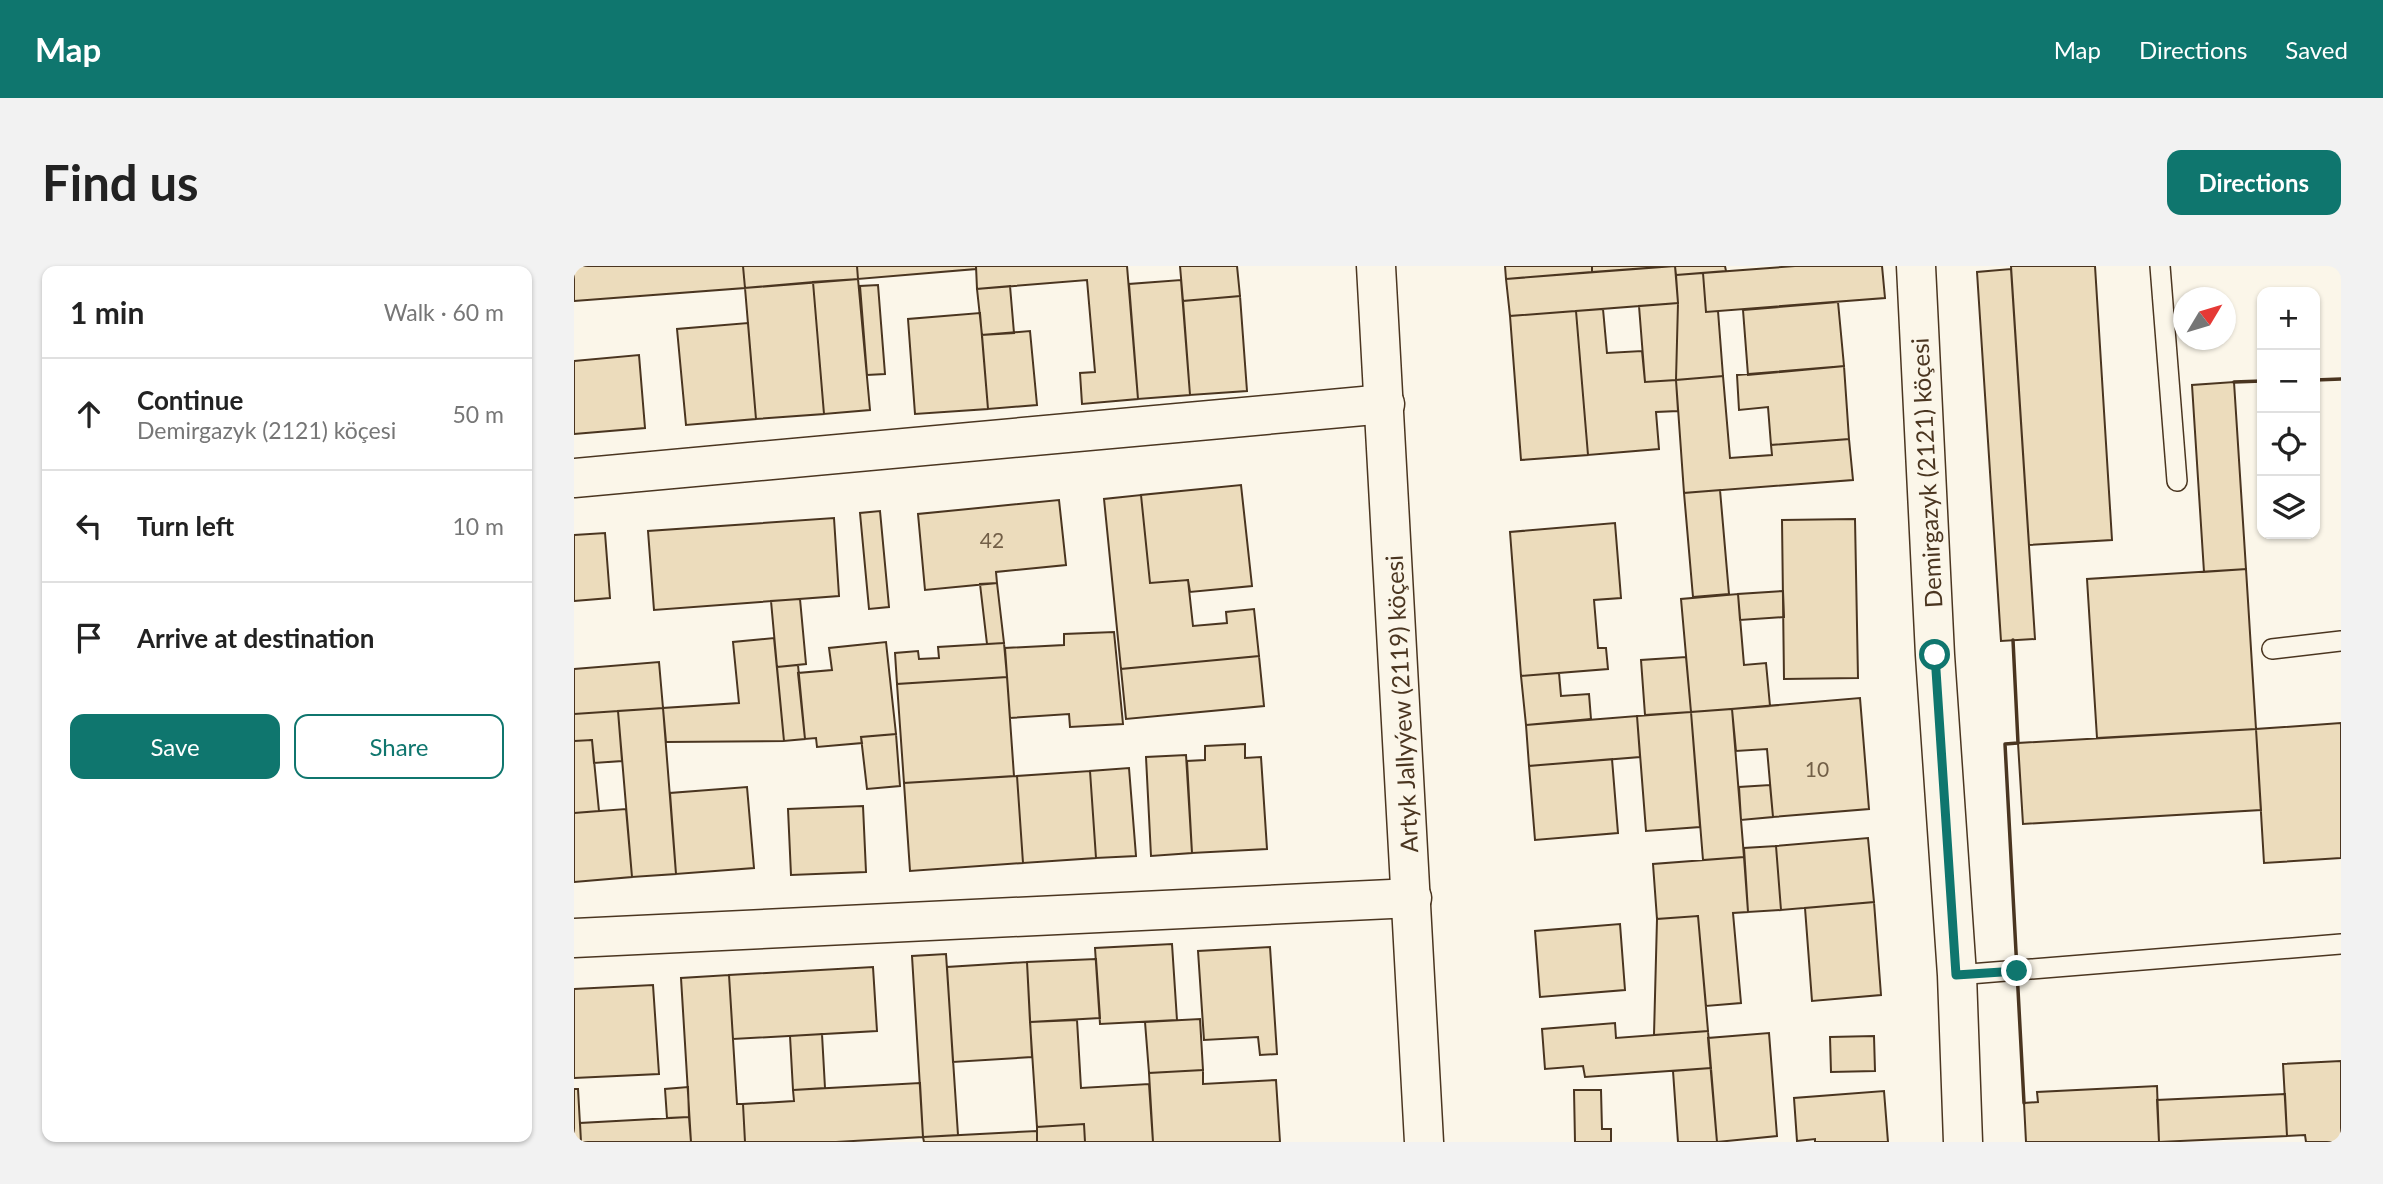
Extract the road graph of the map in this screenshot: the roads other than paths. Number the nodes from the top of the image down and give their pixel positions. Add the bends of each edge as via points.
1 (1376, 266) edge
2 (1916, 266) edge
3 (2160, 266) edge
4 (1384, 404) junction
5 (574, 478) edge
6 (2177, 481) dead end
7 (2341, 641) edge
8 (2272, 649) dead end
9 (1412, 898) junction
10 (574, 938) edge
11 (2341, 944) edge
12 (1956, 975) junction
13 (1424, 1142) edge
14 (1964, 1142) edge

1 - 4 street, Artyk Jallyýew (2119) köçesi
2 - 12 street, Demirgazyk (2121) köçesi
3 - 6 lane
4 - 5 street
4 - 9 street, Artyk Jallyýew (2119) köçesi
7 - 8 lane
9 - 10 street
9 - 13 street, Artyk Jallyýew (2119) köçesi
11 - 12 lane
12 - 14 street, Demirgazyk (2121) köçesi

